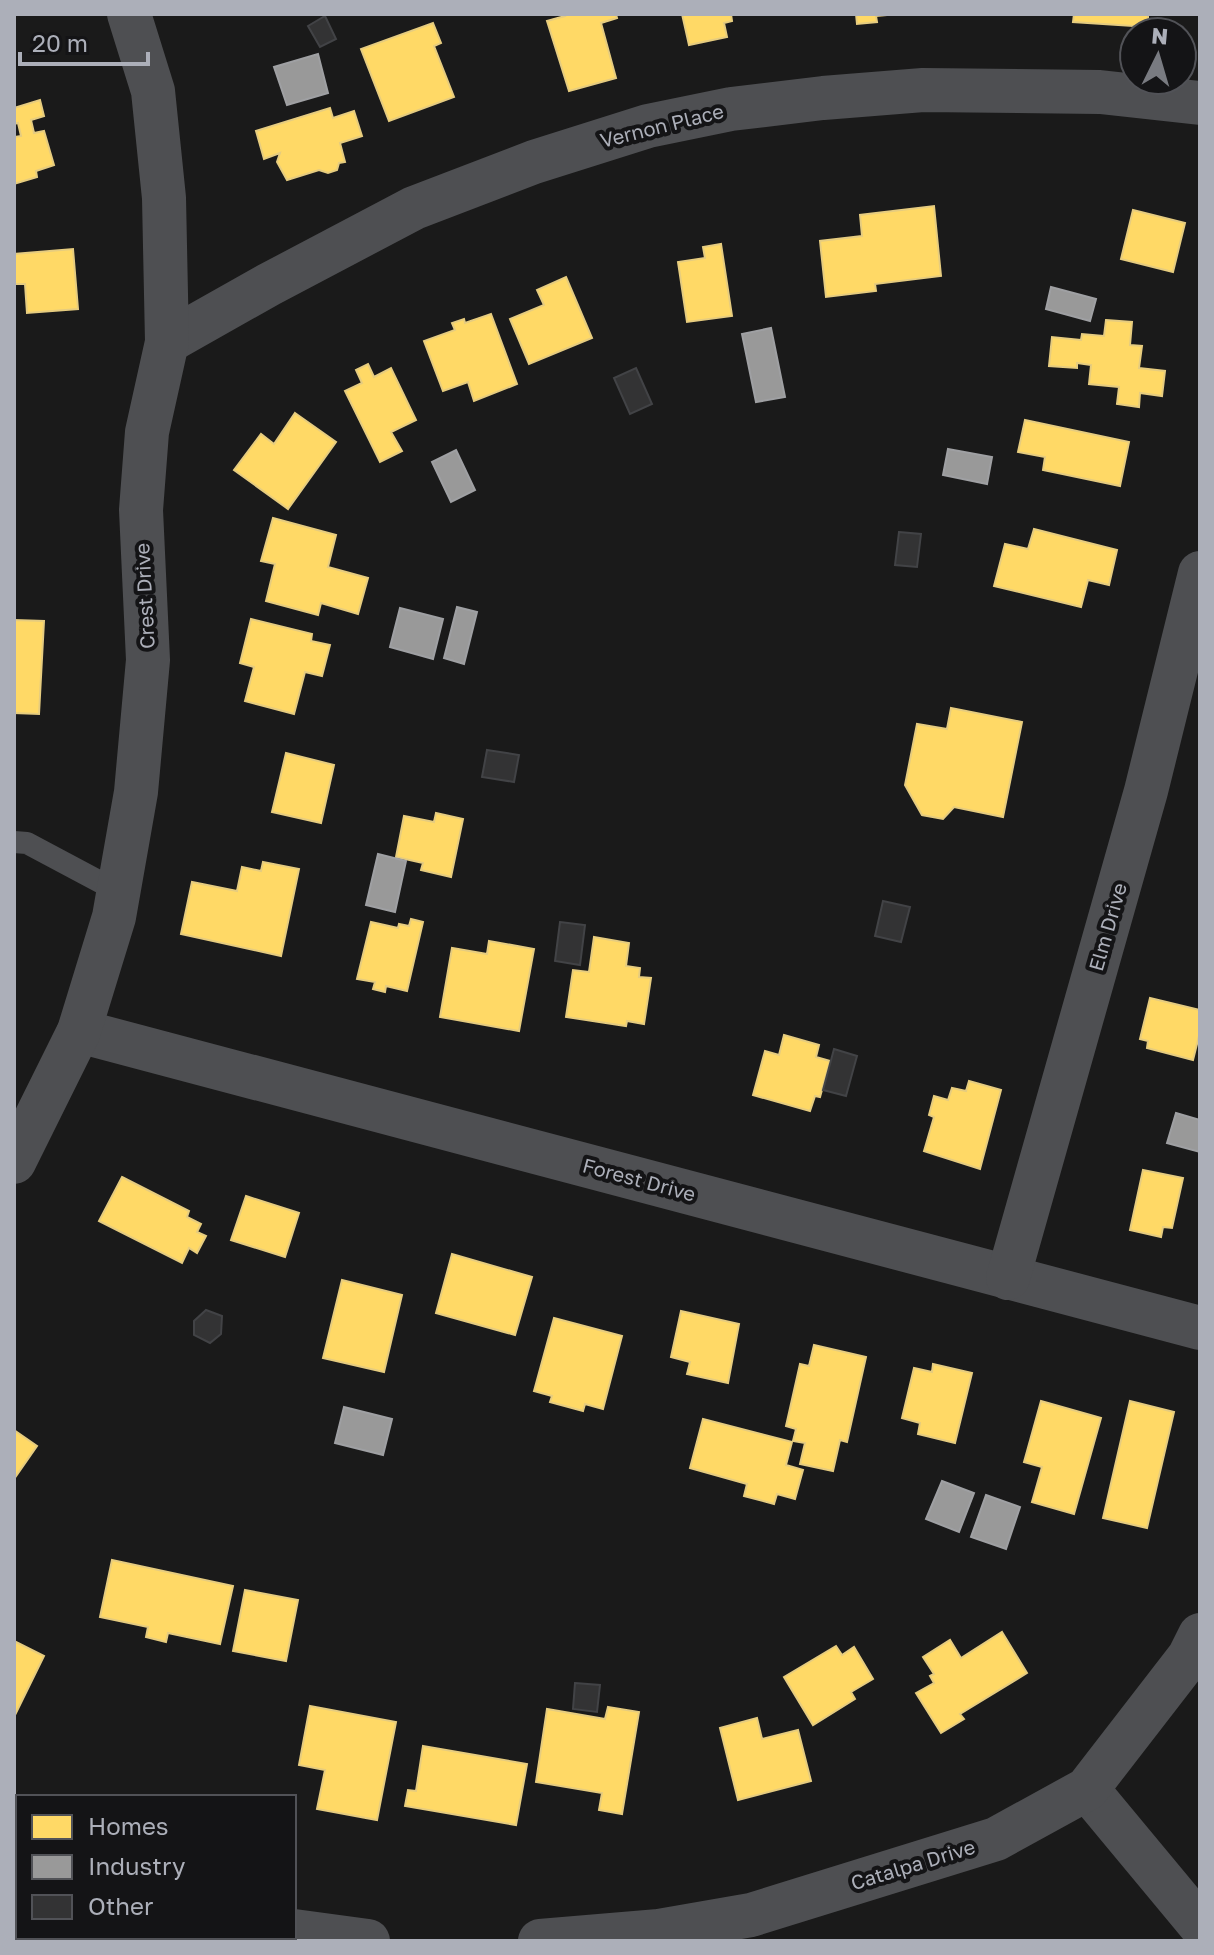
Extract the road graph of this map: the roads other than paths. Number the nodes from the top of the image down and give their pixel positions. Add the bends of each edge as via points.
1 (129, 14) edge
2 (1200, 103) edge
3 (167, 342) junction
4 (1200, 573) edge
5 (14, 842) edge
6 (119, 892) junction
7 (79, 1031) junction
8 (14, 1162) edge
9 (1008, 1278) junction
10 (1200, 1328) edge
11 (1200, 1635) edge
12 (1087, 1789) junction
13 (1200, 1925) edge
14 (296, 1931) edge
15 (368, 1941) edge
16 (540, 1941) edge

1 - 3 street, Crest Drive via 153,91 164,198
2 - 3 street, Vernon Place via 1100,92 923,90 747,107 648,126 414,208
3 - 6 street, Crest Drive via 147,432 141,510 148,660 136,792
4 - 9 street, Elm Drive via 1146,791
5 - 6 lane via 27,843
6 - 7 street, Crest Drive
7 - 8 street, Crest Drive
7 - 9 street, Forest Drive
9 - 10 street, Forest Drive
11 - 12 street, Catalpa Drive via 1189,1657
12 - 13 street
12 - 16 street, Catalpa Drive via 996,1839 751,1915 659,1931
14 - 15 street

